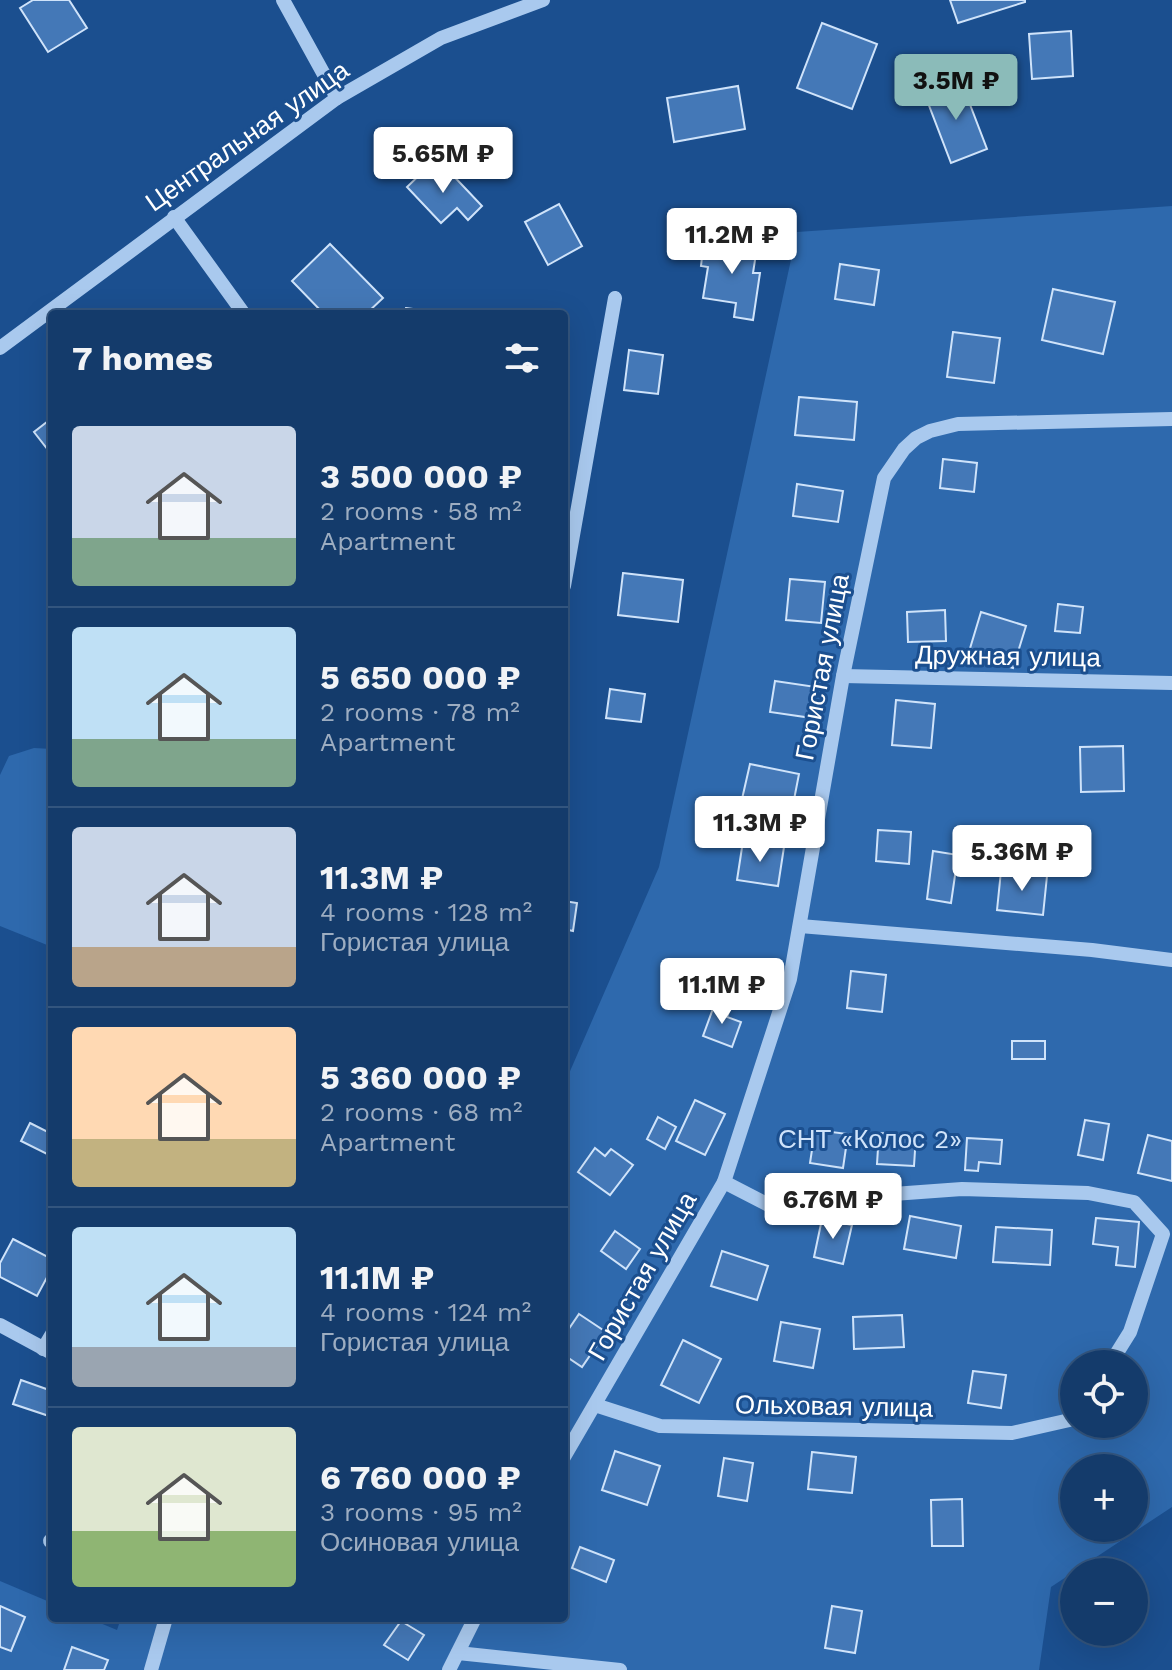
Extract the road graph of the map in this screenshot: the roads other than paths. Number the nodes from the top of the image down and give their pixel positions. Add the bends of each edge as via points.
1 (283, 0) edge
2 (543, 0) edge
3 (337, 98) junction
4 (174, 217) junction
5 (615, 298) dead end
6 (50, 310) edge
7 (241, 310) edge
8 (48, 312) edge
9 (0, 348) edge
10 (1172, 419) edge
11 (568, 563) edge
12 (843, 676) junction
13 (1172, 683) edge
14 (800, 926) junction
15 (1172, 960) edge
16 (724, 1182) junction
17 (0, 1325) edge
18 (1119, 1350) edge
19 (48, 1351) edge
20 (595, 1405) junction
21 (1060, 1422) edge
22 (568, 1450) edge
23 (165, 1622) edge
24 (473, 1622) edge
25 (458, 1653) junction
26 (151, 1670) edge
27 (449, 1670) edge
28 (620, 1670) edge

1 - 3 street
2 - 3 street, Центральная улица via 441,38
3 - 4 street, Центральная улица
4 - 6 street, Центральная улица
4 - 7 street
5 - 11 street
8 - 9 street, Центральная улица
10 - 12 street, Гористая улица via 958,424 916,438 884,478
12 - 13 street, Дружная улица
12 - 14 street, Гористая улица
14 - 15 street
14 - 16 street, Гористая улица via 790,979
16 - 18 street via 782,1212 852,1197 962,1189 1088,1193 1134,1202 1163,1234 1130,1332
16 - 20 street, Гористая улица
17 - 19 street
20 - 21 street, Ольховая улица via 660,1426 1012,1433
20 - 22 street, Гористая улица
23 - 26 street
24 - 25 street
25 - 27 street
25 - 28 street

